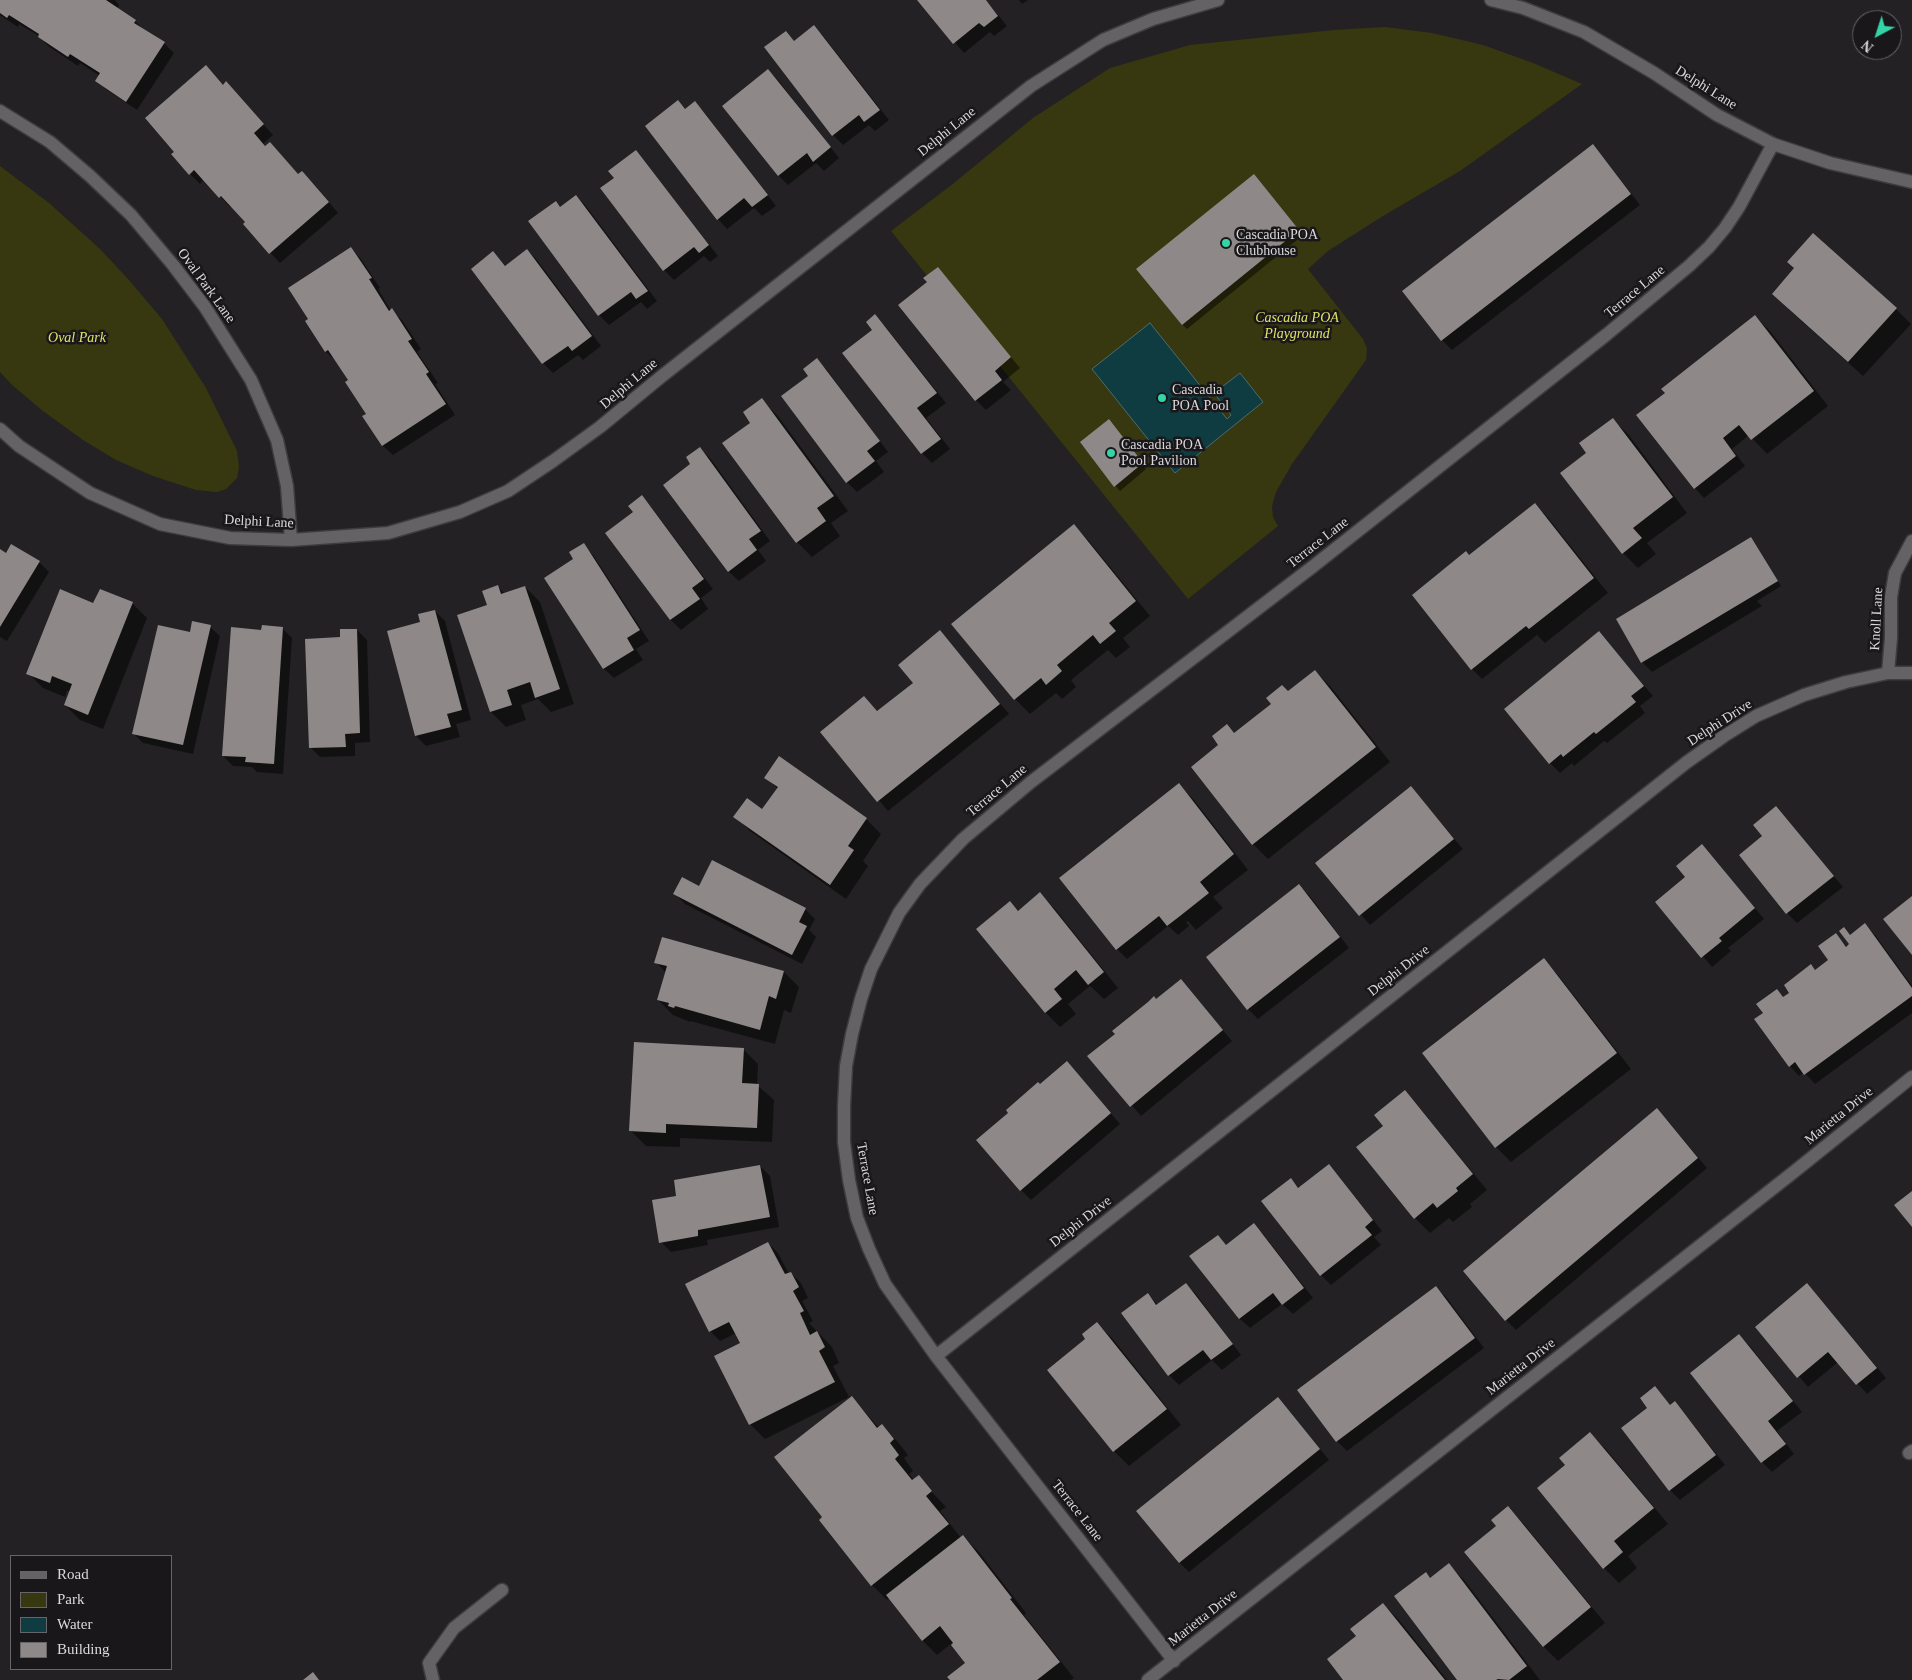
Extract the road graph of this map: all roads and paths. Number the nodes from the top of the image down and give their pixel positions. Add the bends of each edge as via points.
1 (1218, 0) edge
2 (1491, 0) edge
3 (0, 111) edge
4 (1774, 144) junction
5 (1912, 182) edge
6 (0, 429) edge
7 (291, 540) junction
8 (1912, 541) edge
9 (1888, 673) junction
10 (1912, 673) edge
11 (1912, 1076) edge
12 (936, 1356) junction
13 (502, 1590) dead end
14 (1174, 1661) junction
15 (433, 1680) edge
16 (1148, 1680) edge

1 - 7 street, Delphi Lane via 1154,19 1103,40 1031,86 600,427 508,491 460,512 388,533
2 - 4 street, Delphi Lane via 1523,8 1584,32 1717,115
3 - 7 street, Oval Park Lane via 50,142 131,215 205,307 251,380 277,440 288,486
4 - 5 street, Delphi Lane via 1830,163
4 - 12 street, Terrace Lane via 1725,228 1689,266 1311,568 1031,782 940,861 899,913 871,969 852,1034 846,1066 844,1142 857,1218 869,1249 886,1284
6 - 7 street, Delphi Lane via 19,446 90,493 160,524 230,538
8 - 9 street, Knoll Lane via 1895,573
9 - 10 street, Delphi Drive
9 - 12 street, Delphi Drive via 1796,698 1756,716 1686,762
11 - 14 street, Marietta Drive
12 - 14 street, Terrace Lane
13 - 15 street via 454,1628 429,1663
14 - 16 street, Marietta Drive

